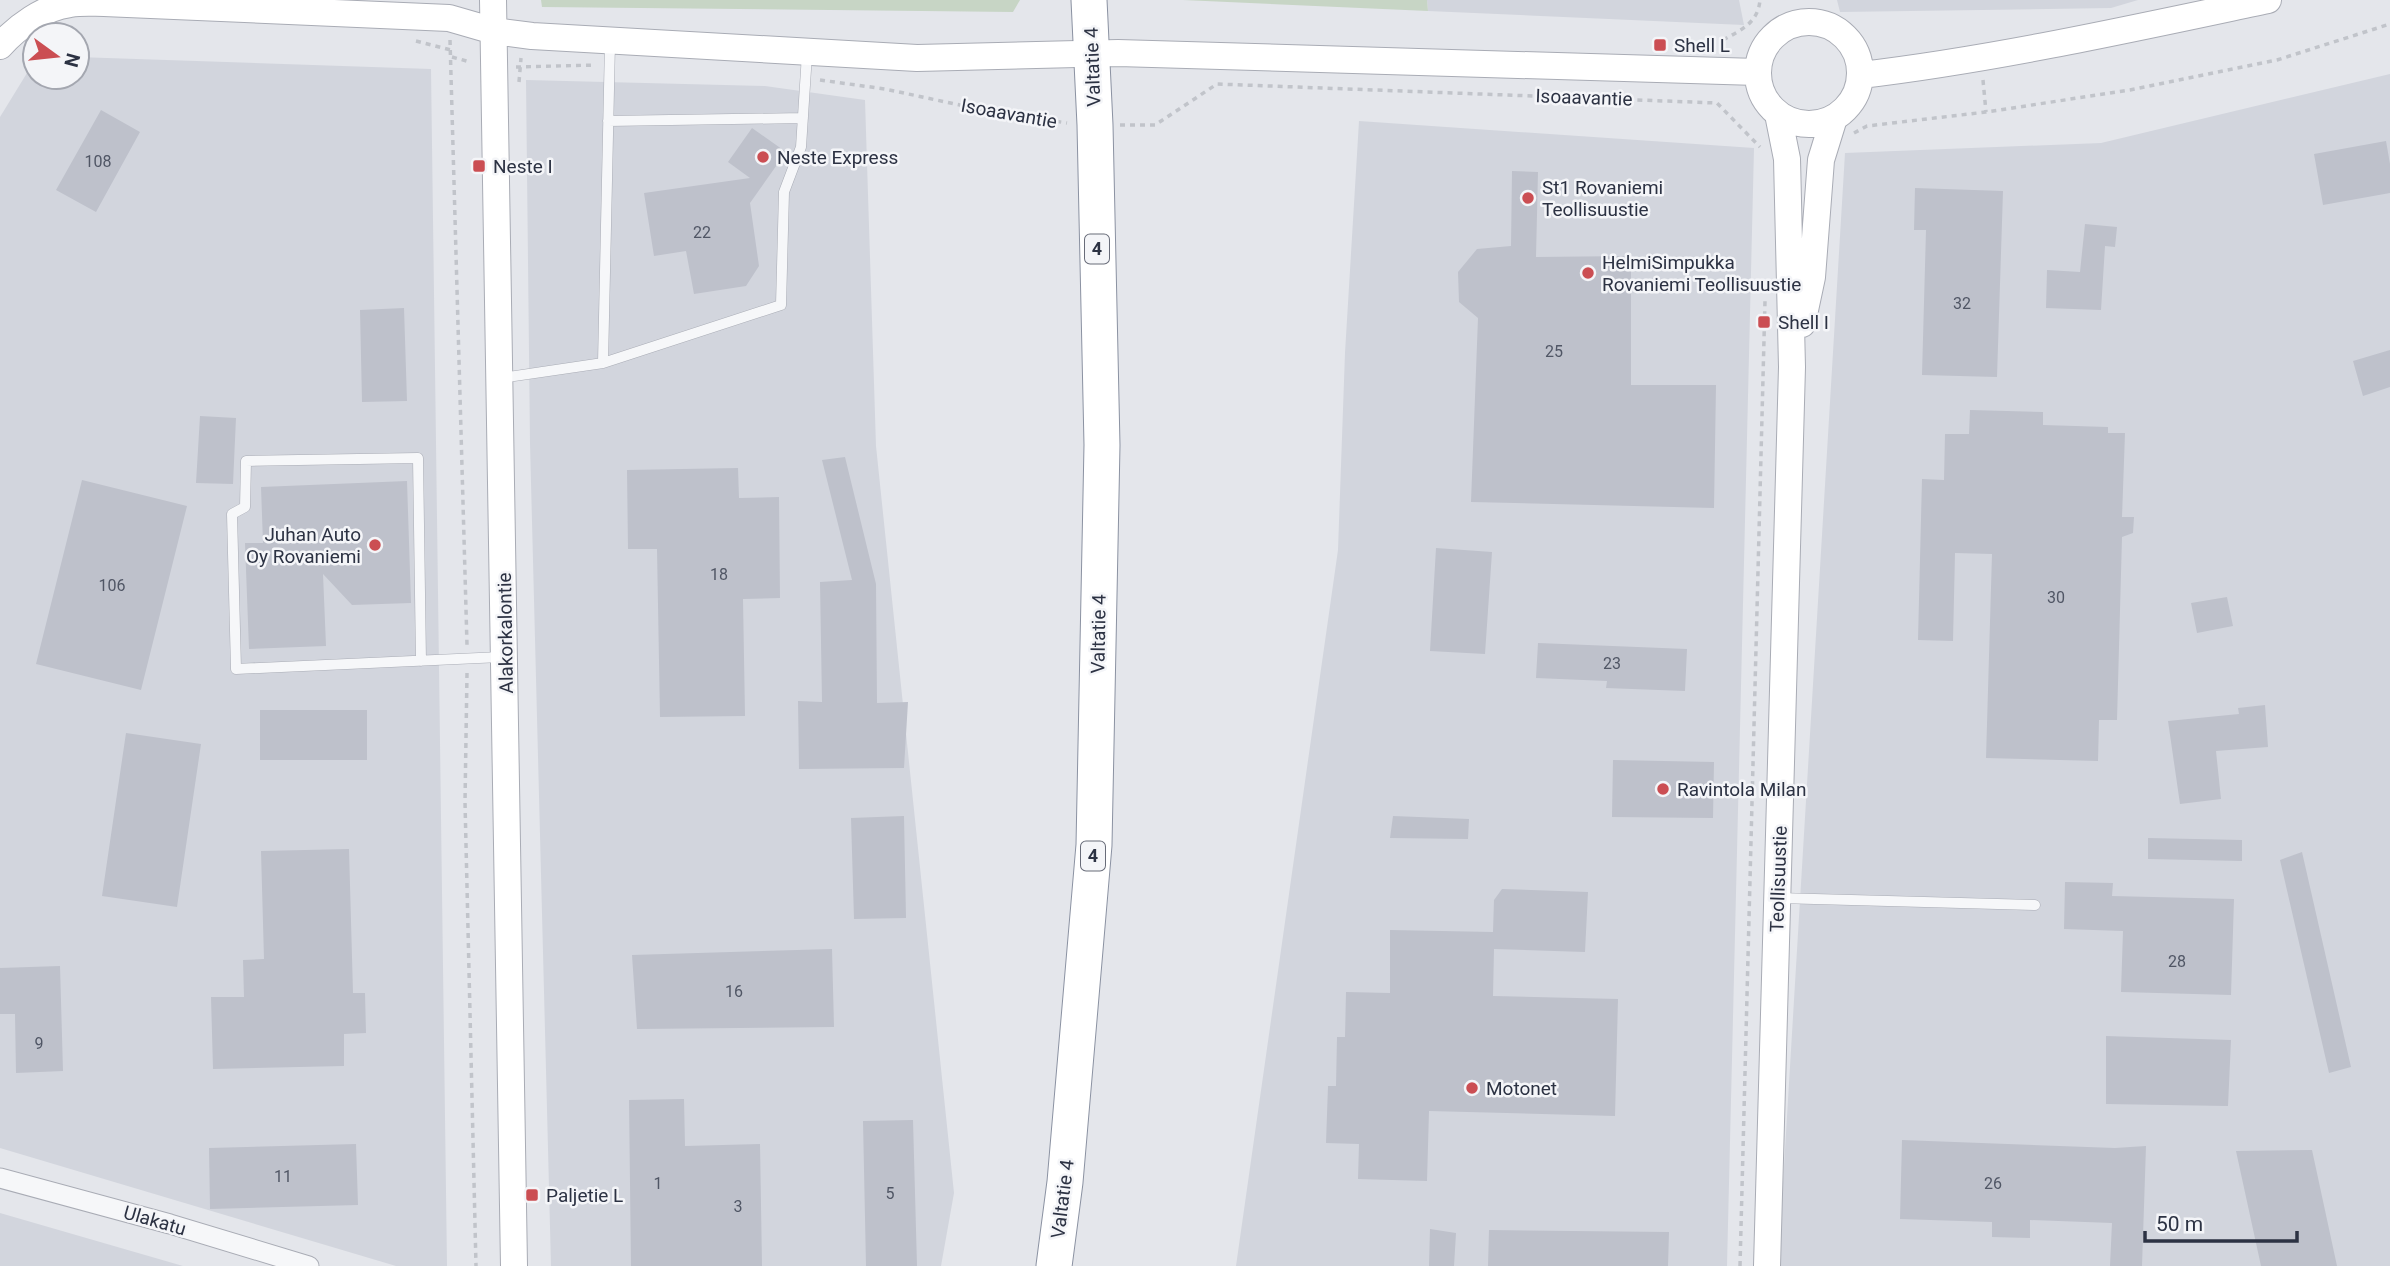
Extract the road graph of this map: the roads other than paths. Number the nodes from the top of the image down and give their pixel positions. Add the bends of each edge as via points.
1 (493, 0) edge
2 (1089, 0) edge
3 (2268, 0) edge
4 (69, 2) edge
5 (1798, 11) edge
6 (494, 31) junction
7 (0, 46) edge
8 (610, 52) junction
9 (1092, 54) junction
10 (806, 66) junction
11 (1757, 72) junction
12 (1861, 75) junction
13 (1778, 114) junction
14 (803, 118) junction
15 (1834, 118) junction
16 (608, 121) junction
17 (603, 363) junction
18 (1792, 367) junction
19 (500, 378) junction
20 (505, 657) junction
21 (421, 662) junction
22 (1777, 898) junction
23 (2035, 905) dead end
24 (0, 1178) edge
25 (309, 1266) edge
26 (514, 1266) edge
27 (1054, 1266) edge
28 (1767, 1266) edge

1 - 6 street, Alakorkalontie
2 - 9 highway, Valtatie 4 / 4
3 - 12 street
4 - 6 street, Isoaavantie via 449,18
4 - 7 street via 44,12
5 - 11 street via 1766,45
5 - 12 street via 1843,34 1857,53
6 - 8 street, Isoaavantie
6 - 19 street, Alakorkalontie
8 - 10 street, Isoaavantie
8 - 16 lane
9 - 10 street, Isoaavantie
9 - 11 street, Isoaavantie
9 - 27 highway, Valtatie 4 / 4 via 1102,445 1094,845
10 - 14 lane
11 - 13 street via 1763,96
12 - 15 street via 1848,107
13 - 15 street via 1800,124
13 - 18 street, Teollisuustie via 1787,159
14 - 16 lane
14 - 17 lane via 801,147 784,192 781,305
15 - 18 street, Teollisuustie via 1821,160 1812,277
16 - 17 lane
17 - 19 lane
18 - 22 street, Teollisuustie
19 - 20 street, Alakorkalontie
20 - 21 lane
20 - 26 street, Alakorkalontie
21 - 21 lane via 236,669 232,514 245,507 246,461 418,458
22 - 23 lane
22 - 28 street, Teollisuustie
24 - 25 street, Ulakatu

